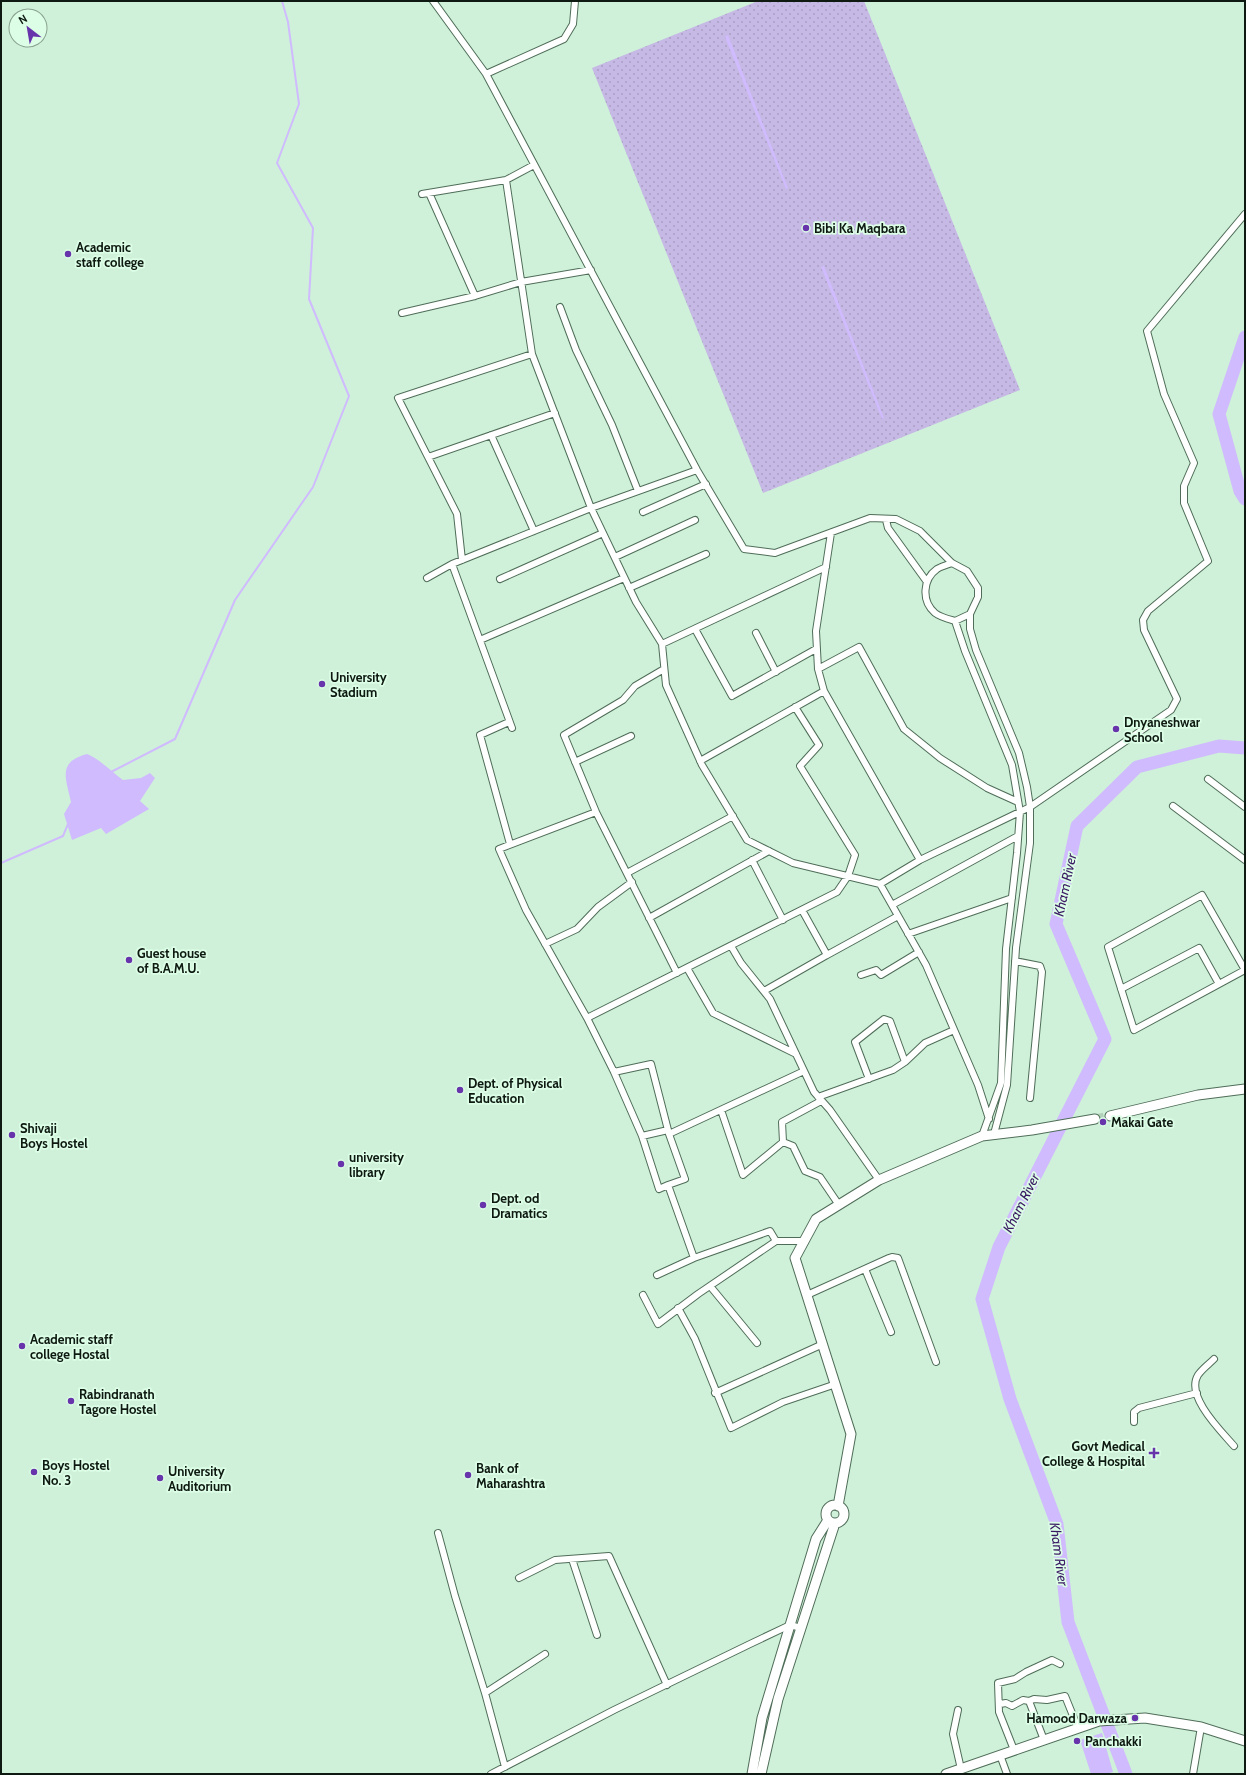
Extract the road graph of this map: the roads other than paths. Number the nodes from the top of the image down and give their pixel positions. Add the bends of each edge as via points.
1 (433, 1) edge
2 (575, 1) edge
3 (486, 74) junction
4 (534, 165) junction
5 (506, 180) junction
6 (429, 193) junction
7 (422, 194) dead end
8 (1245, 214) edge
9 (591, 270) junction
10 (521, 282) junction
11 (475, 296) junction
12 (560, 307) dead end
13 (402, 313) dead end
14 (532, 354) junction
15 (555, 413) junction
16 (492, 435) junction
17 (428, 457) junction
18 (697, 470) junction
19 (706, 484) junction
20 (638, 491) junction
21 (592, 508) junction
22 (643, 512) dead end
23 (695, 520) dead end
24 (886, 520) junction
25 (534, 531) junction
26 (604, 533) junction
27 (831, 533) junction
28 (706, 554) dead end
29 (614, 557) junction
30 (462, 560) junction
31 (952, 563) junction
32 (452, 564) junction
33 (826, 567) junction
34 (427, 578) dead end
35 (624, 578) junction
36 (500, 579) dead end
37 (927, 582) junction
38 (629, 588) junction
39 (970, 614) junction
40 (955, 621) junction
41 (695, 629) junction
42 (756, 633) dead end
43 (480, 640) junction
44 (662, 644) junction
45 (816, 649) junction
46 (664, 669) junction
47 (818, 669) junction
48 (776, 672) junction
49 (824, 691) junction
50 (795, 707) junction
51 (631, 736) dead end
52 (700, 761) junction
53 (576, 762) junction
54 (1208, 779) dead end
55 (1018, 802) junction
56 (1173, 806) dead end
57 (1030, 807) junction
58 (1245, 808) edge
59 (596, 812) junction
60 (1020, 812) junction
61 (733, 816) junction
62 (1018, 836) junction
63 (510, 844) junction
64 (769, 851) junction
65 (752, 860) junction
66 (920, 860) junction
67 (1245, 860) edge
68 (627, 874) junction
69 (848, 876) junction
70 (632, 882) junction
71 (880, 884) junction
72 (1012, 898) junction
73 (892, 905) junction
74 (802, 910) junction
75 (898, 916) junction
76 (649, 918) junction
77 (783, 920) junction
78 (908, 934) junction
79 (545, 944) junction
80 (731, 946) junction
81 (919, 952) junction
82 (828, 955) junction
83 (1016, 961) junction
84 (687, 968) junction
85 (1245, 970) edge
86 (677, 973) junction
87 (861, 975) dead end
88 (1219, 984) junction
89 (1122, 989) junction
90 (764, 991) junction
91 (587, 1018) junction
92 (954, 1030) junction
93 (797, 1054) junction
94 (905, 1062) junction
95 (804, 1071) junction
96 (614, 1072) junction
97 (869, 1079) junction
98 (1245, 1089) edge
99 (1030, 1098) dead end
100 (820, 1099) junction
101 (721, 1110) junction
102 (1110, 1116) tunnel mouth
103 (989, 1119) junction
104 (1095, 1119) tunnel mouth
105 (668, 1132) junction
106 (994, 1134) junction
107 (642, 1136) junction
108 (982, 1136) junction
109 (783, 1142) junction
110 (879, 1180) junction
111 (668, 1185) junction
112 (839, 1205) junction
113 (776, 1241) junction
114 (804, 1241) junction
115 (694, 1258) junction
116 (865, 1268) junction
117 (657, 1275) dead end
118 (710, 1286) junction
119 (643, 1295) dead end
120 (807, 1295) junction
121 (678, 1308) junction
122 (891, 1332) dead end
123 (757, 1343) dead end
124 (823, 1344) junction
125 (1214, 1359) dead end
126 (936, 1362) dead end
127 (836, 1384) junction
128 (715, 1393) junction
129 (1197, 1393) junction
130 (1134, 1422) dead end
131 (1234, 1446) dead end
132 (832, 1522) junction
133 (438, 1533) dead end
134 (572, 1559) junction
135 (519, 1578) dead end
136 (790, 1625) junction
137 (801, 1628) junction
138 (597, 1635) dead end
139 (546, 1654) dead end
140 (1060, 1664) dead end
141 (667, 1685) junction
142 (485, 1694) junction
143 (1029, 1701) junction
144 (1000, 1704) junction
145 (958, 1710) dead end
146 (1201, 1727) junction
147 (1078, 1728) junction
148 (1044, 1740) junction
149 (1245, 1741) edge
150 (1014, 1750) junction
151 (1000, 1755) junction
152 (505, 1767) junction
153 (961, 1769) junction
154 (491, 1774) edge
155 (752, 1774) edge
156 (761, 1774) edge
157 (946, 1774) edge
158 (1007, 1774) edge
159 (1192, 1774) edge

1 - 3 street
2 - 3 street via 573,24 564,39
3 - 4 street
4 - 5 street
4 - 9 street
5 - 6 street
5 - 10 street
6 - 7 street
6 - 11 street
8 - 57 street via 1147,331 1164,394 1194,463 1184,486 1184,502 1208,561 1142,620 1144,630 1177,699 1171,710
9 - 10 street
9 - 18 street
10 - 11 street
10 - 14 street
11 - 13 street
12 - 20 street via 576,350 612,425
14 - 15 street
14 - 17 street via 398,398
15 - 16 street
15 - 21 street
16 - 17 street
16 - 25 street
17 - 30 street via 457,514
18 - 19 street
18 - 20 street
19 - 22 street
19 - 27 street via 744,548 774,553
20 - 21 street
21 - 25 street
21 - 26 street
23 - 29 street
24 - 27 street via 870,518
24 - 31 street via 896,519 920,531
24 - 37 street via 888,528
25 - 30 street
26 - 29 street
26 - 36 street
27 - 33 street
28 - 38 street
29 - 35 street
30 - 32 street
31 - 37 street via 936,570
31 - 39 street via 968,571 978,588 978,597
32 - 34 street
32 - 43 street
33 - 41 street
33 - 45 street via 816,631
35 - 38 street
35 - 43 street
37 - 40 street via 926,597 930,607 935,613
38 - 44 street
39 - 40 street
39 - 57 street via 970,630 976,650 1019,753
40 - 55 street via 1012,765
41 - 44 street
41 - 48 street via 732,696
42 - 48 street
43 - 63 street via 511,725 480,735
44 - 46 street
45 - 47 street
45 - 48 street
46 - 52 street via 666,685
46 - 53 street via 635,686 623,700 564,735
47 - 49 street
47 - 55 street via 859,647 904,729 960,771
49 - 50 street
49 - 66 street
50 - 52 street
50 - 69 street via 819,745 800,766 855,855
51 - 53 street
52 - 61 street
53 - 59 street
54 - 58 street
55 - 60 street
56 - 67 street
57 - 60 street
57 - 83 street via 1030,842
59 - 63 street
59 - 68 street
60 - 62 street
60 - 66 street
61 - 64 street via 747,840
61 - 68 street
62 - 72 street
62 - 73 street
63 - 79 street via 499,849 526,910
64 - 65 street
64 - 69 street via 793,863
65 - 76 street
65 - 77 street
66 - 71 street
68 - 70 street
69 - 71 street
69 - 74 street via 837,892
70 - 76 street
70 - 79 street via 598,907 577,929
71 - 73 street
72 - 78 street
72 - 103 street via 1006,949 1001,1083
73 - 75 street
74 - 77 street
74 - 82 street
75 - 78 street
75 - 82 street
76 - 86 street
77 - 80 street
78 - 81 street
79 - 91 street
80 - 84 street
80 - 90 street
81 - 87 street via 881,975 876,970
81 - 92 street
82 - 90 street
83 - 99 street via 1040,966 1042,972
83 - 106 street via 1007,1085
84 - 86 street
84 - 93 street via 713,1013
85 - 88 street
85 - 89 street via 1202,896 1108,947
86 - 91 street
88 - 89 street via 1199,948
88 - 89 street via 1134,1030
90 - 93 street
91 - 96 street
92 - 94 street via 925,1043
92 - 103 street via 978,1085
93 - 95 street
94 - 97 street via 893,1070
94 - 97 street via 890,1021 884,1019 856,1042
95 - 100 street
95 - 101 street
96 - 105 street via 651,1064
96 - 107 street
97 - 100 street
98 - 102 street via 1198,1095
100 - 109 street via 782,1122
100 - 110 street
101 - 105 street
101 - 109 street via 743,1175
103 - 108 street
104 - 106 street
105 - 107 street
105 - 111 street via 686,1179
106 - 108 street
107 - 111 street via 659,1189
108 - 110 street
109 - 112 street via 793,1146 805,1171 820,1177
110 - 112 street
111 - 115 street
112 - 114 street via 816,1219
113 - 114 street
113 - 115 street via 770,1231
113 - 118 street
114 - 120 street via 795,1258
115 - 117 street
116 - 120 street
116 - 122 street
116 - 126 street via 892,1257 900,1261
118 - 121 street
118 - 123 street
119 - 121 street via 658,1324
120 - 124 street
121 - 128 street via 695,1340
124 - 127 street
124 - 128 street
125 - 129 street via 1198,1375 1195,1387
127 - 128 street via 783,1402 731,1428
127 - 132 street via 851,1434 838,1506 831,1506 826,1514
129 - 130 street via 1139,1408 1134,1412
129 - 131 street via 1207,1413
132 - 136 street via 816,1539
132 - 137 street
133 - 142 street
134 - 135 street via 555,1560
134 - 138 street
134 - 141 street via 609,1556
136 - 137 street
136 - 141 street
136 - 155 street via 762,1718
137 - 156 street via 778,1699
139 - 142 street
140 - 144 street via 1052,1660 1015,1679 998,1682
141 - 152 street
142 - 152 street
143 - 144 street via 1023,1700 1012,1706
143 - 147 street via 1065,1696
143 - 148 street
144 - 150 street via 1000,1712
145 - 153 street via 953,1734
146 - 147 street via 1145,1718 1099,1721
146 - 149 street
146 - 159 street
147 - 148 street
148 - 150 street
150 - 151 street
151 - 153 street
151 - 158 street
152 - 154 street
153 - 157 street

